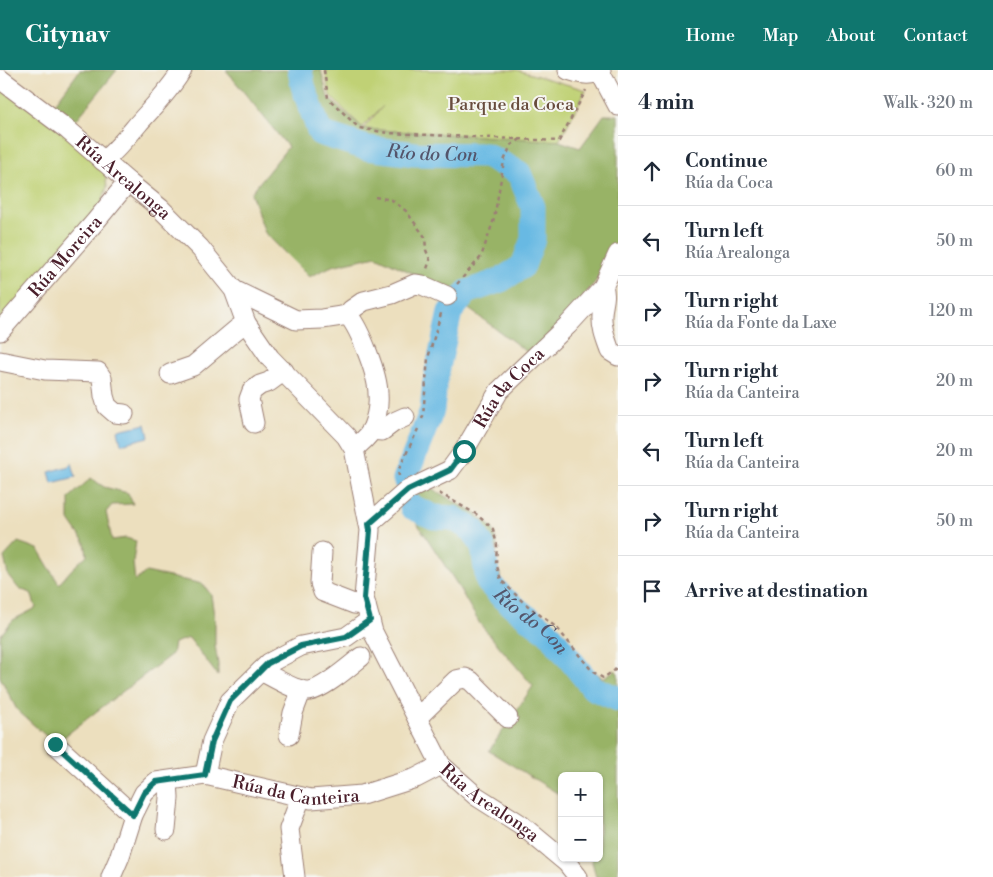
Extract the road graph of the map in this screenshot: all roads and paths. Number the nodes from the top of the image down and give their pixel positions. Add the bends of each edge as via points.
1 (182, 70) edge
2 (324, 70) edge
3 (568, 70) edge
4 (597, 72) edge
5 (0, 79) edge
6 (618, 106) edge
7 (521, 139) junction
8 (103, 161) junction
9 (128, 182) junction
10 (375, 197) dead end
11 (618, 254) edge
12 (415, 284) junction
13 (603, 287) junction
14 (234, 290) junction
15 (446, 296) junction
16 (348, 315) junction
17 (246, 323) junction
18 (0, 331) edge
19 (618, 356) edge
20 (0, 360) edge
21 (284, 371) junction
22 (170, 374) dead end
23 (124, 414) dead end
24 (405, 417) dead end
25 (254, 422) dead end
26 (372, 430) junction
27 (354, 449) junction
28 (422, 483) junction
29 (400, 497) junction
30 (369, 524) junction
31 (322, 552) dead end
32 (368, 613) junction
33 (361, 658) dead end
34 (618, 665) edge
35 (261, 670) junction
36 (299, 689) junction
37 (417, 718) junction
38 (508, 718) dead end
39 (289, 735) dead end
40 (55, 744) dead end
41 (441, 765) junction
42 (205, 775) junction
43 (168, 781) junction
44 (301, 797) junction
45 (133, 815) junction
46 (166, 830) dead end
47 (111, 877) edge
48 (295, 877) edge
49 (578, 877) edge

1 - 8 street via 165,94
2 - 7 path via 328,98 359,128 388,133
3 - 4 street via 580,74
4 - 6 street
4 - 7 path via 559,141
5 - 8 street, Rúa Arealonga
7 - 15 path via 511,145 504,161 494,220 482,258
8 - 9 street, Rúa Arealonga
9 - 14 street, Rúa Arealonga via 200,248
9 - 18 street, Rúa Moreira
10 - 12 path via 392,200 406,211 425,237 430,260 428,268
11 - 13 street, Rúa da Coca
12 - 15 street
12 - 16 street, Rúa Arealonga via 364,301
13 - 19 street, Rúa da Coca via 604,332 610,351
13 - 28 street, Rúa da Coca via 499,391 450,470
14 - 16 street, Rúa Arealonga via 296,320
14 - 17 street, Rúa Arealonga
15 - 29 path via 428,358 423,416 398,471
16 - 26 street via 370,358 378,394
17 - 21 street, Rúa Arealonga via 270,358
17 - 22 street via 193,366
20 - 23 street via 45,370 98,372 107,406 115,413
21 - 25 street via 252,391 249,399
21 - 27 street, Rúa Arealonga via 346,436
24 - 26 street via 382,431
26 - 27 street
27 - 30 street, Rúa Arealonga
28 - 29 street, Rúa da Coca
28 - 34 path via 476,514 493,529 497,545 496,563 502,580 523,602 557,628 593,672 603,678
29 - 30 street, Rúa da Coca
30 - 32 street, Rúa Arealonga via 364,598
31 - 32 street via 320,583 323,592
32 - 35 street via 346,637 301,646
32 - 37 street, Rúa Arealonga via 373,632
33 - 36 street via 317,688
35 - 36 street
35 - 42 street via 230,701 212,741
36 - 39 street
37 - 38 street via 456,680 465,678
37 - 41 street, Rúa Arealonga
40 - 45 street
41 - 44 street, Rúa da Canteira via 416,778 362,795
41 - 49 street, Rúa Arealonga via 476,796 520,824 567,863
42 - 43 street, Rúa da Canteira
42 - 44 street, Rúa da Canteira
43 - 45 street, Rúa da Canteira via 156,782 144,793
43 - 46 street
44 - 48 street via 289,829
45 - 47 street, Rúa da Canteira

